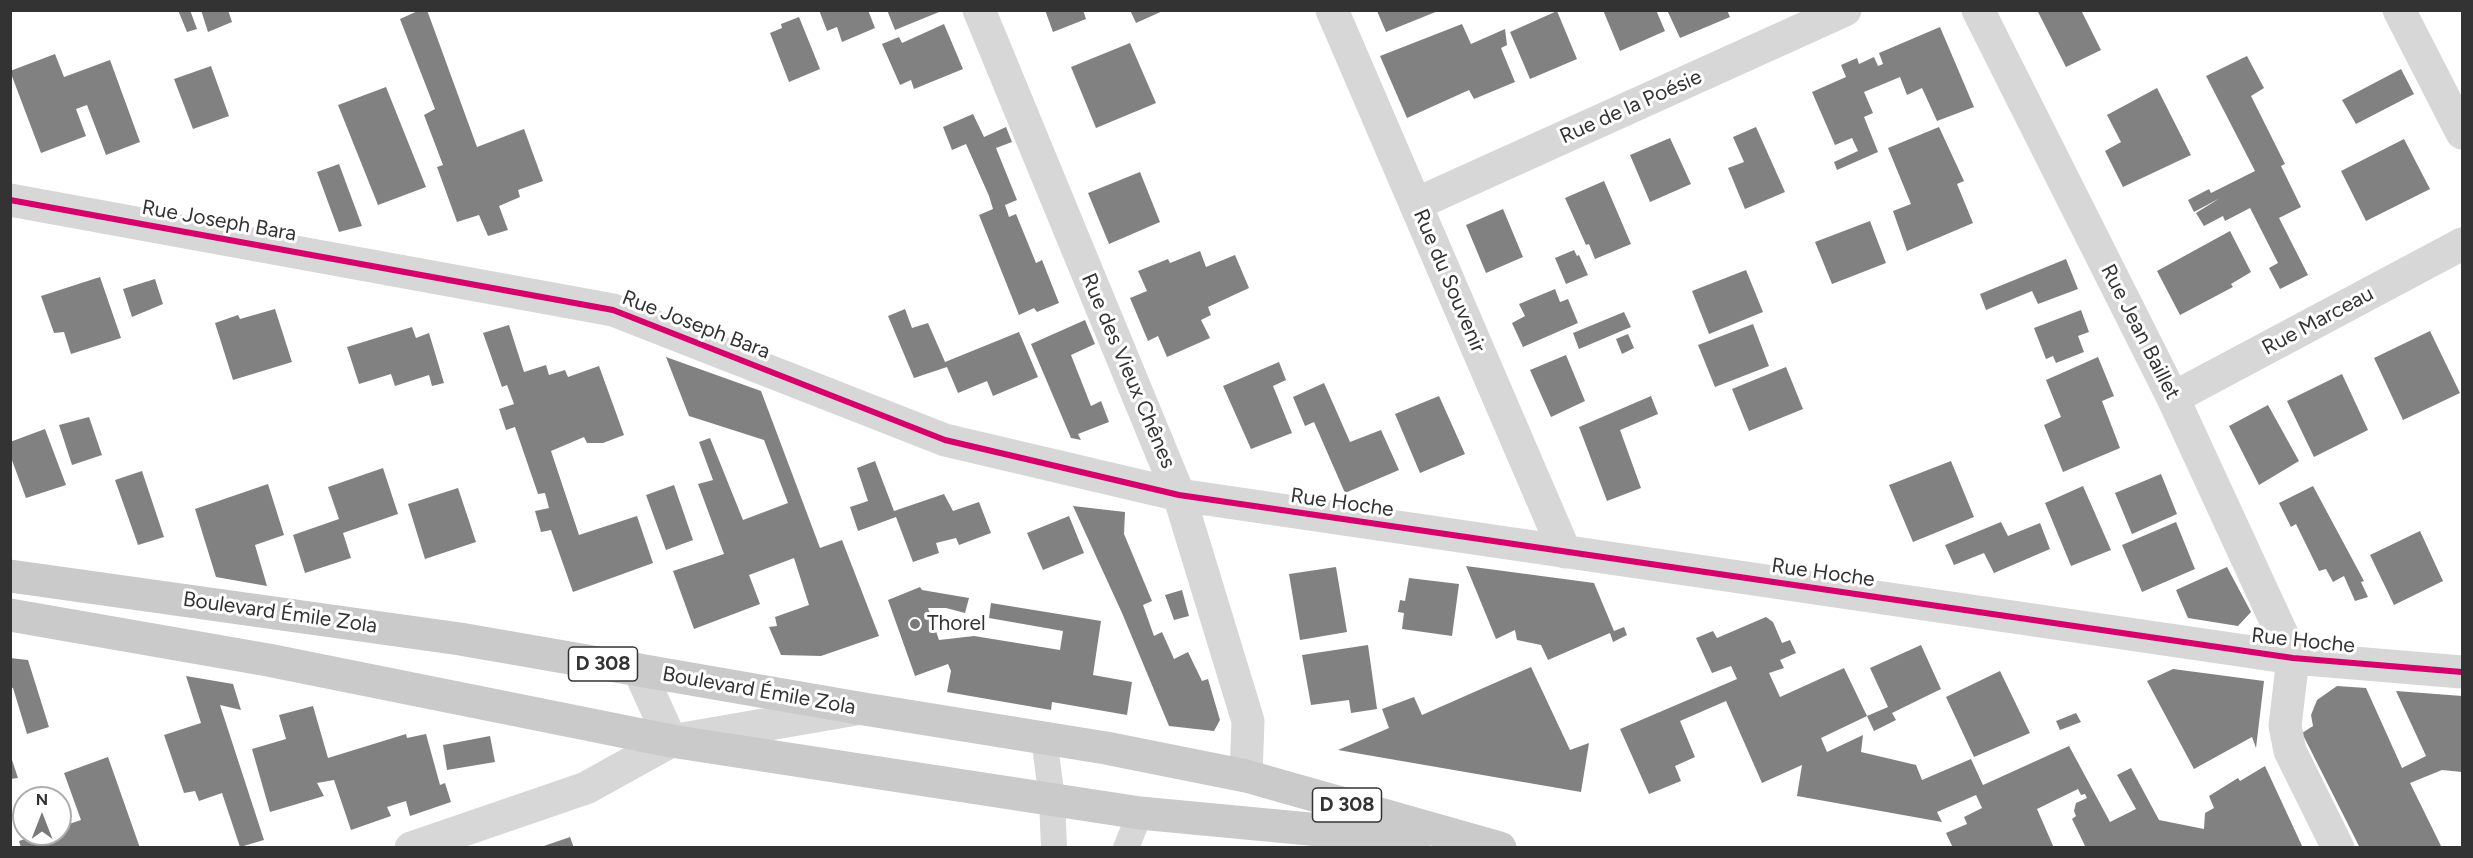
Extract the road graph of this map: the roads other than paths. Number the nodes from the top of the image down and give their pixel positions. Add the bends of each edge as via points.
1 (979, 10) edge
2 (1332, 10) edge
3 (1845, 10) edge
4 (1978, 10) edge
5 (2399, 10) edge
6 (2463, 133) edge
7 (10, 200) edge
8 (1416, 204) junction
9 (2463, 244) edge
10 (2174, 398) junction
11 (1179, 495) junction
12 (1565, 552) junction
13 (10, 576) edge
14 (10, 615) edge
15 (2293, 658) junction
16 (639, 670) junction
17 (2463, 672) edge
18 (858, 708) junction
19 (1044, 738) junction
20 (671, 741) junction
21 (1246, 776) junction
22 (1052, 799) junction
23 (1140, 813) junction
24 (411, 848) edge
25 (1054, 848) edge
26 (1126, 848) edge
27 (1499, 848) edge
28 (2338, 848) edge

1 - 11 street, Rue des Vieux Chênes
2 - 8 street, Rue du Souvenir
3 - 8 street, Rue de la Poésie
4 - 10 street, Rue Jean Baillet
5 - 6 street
7 - 11 street, Rue Joseph Bara via 613,310 945,440
8 - 12 street, Rue du Souvenir
9 - 10 street, Rue Marceau
10 - 15 street, Rue Jean Baillet
11 - 12 street, Rue Hoche
11 - 21 street, Rue des Vieux Chênes via 1248,721
12 - 15 street, Rue Hoche
13 - 16 main road, Boulevard Émile Zola / D 308 via 460,639
14 - 20 main road, Boulevard Émile Zola / D 308 via 268,660
15 - 17 street, Rue Hoche
15 - 28 street via 2285,726 2290,751
16 - 18 main road, Boulevard Émile Zola / D 308
16 - 20 street
18 - 19 main road, Boulevard Émile Zola / D 308
18 - 20 street
19 - 21 main road, Boulevard Émile Zola / D 308
19 - 22 lane
20 - 22 main road, Boulevard Émile Zola / D 308
20 - 24 street via 586,788
21 - 27 main road, Boulevard Émile Zola / D 308
22 - 23 main road, Boulevard Émile Zola / D 308
22 - 25 lane
23 - 26 lane
23 - 27 main road, Boulevard Émile Zola / D 308

